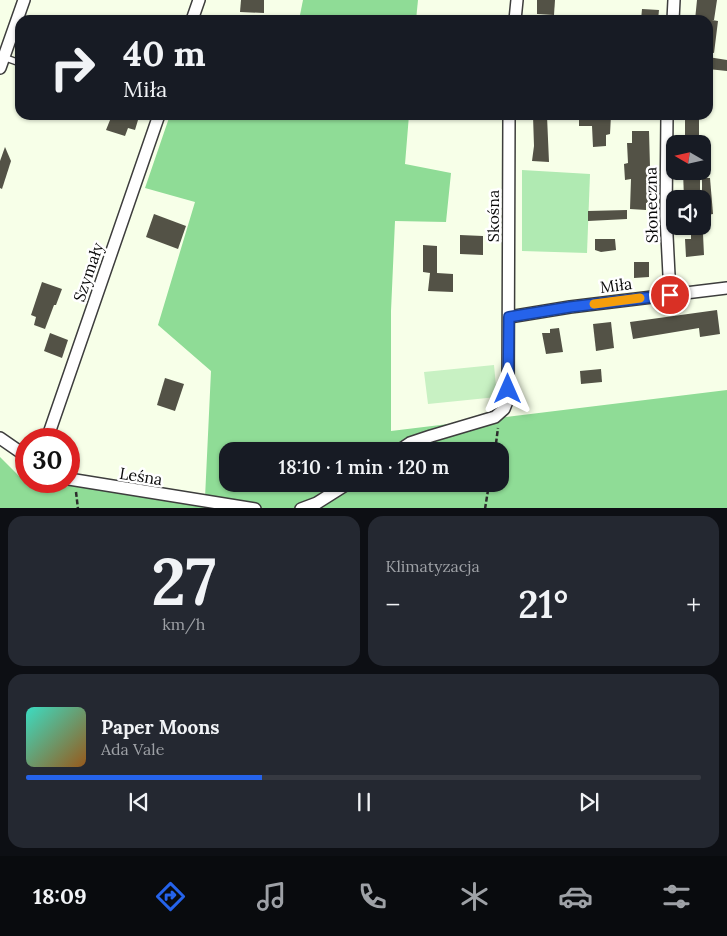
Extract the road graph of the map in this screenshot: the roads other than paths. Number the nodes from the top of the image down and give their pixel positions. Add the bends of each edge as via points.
1 (24, 0) edge
2 (199, 0) edge
3 (517, 0) edge
4 (674, 0) edge
5 (18, 15) edge
6 (194, 15) edge
7 (516, 15) edge
8 (673, 15) edge
9 (15, 23) edge
10 (1, 60) edge
11 (15, 62) edge
12 (158, 120) edge
13 (509, 120) edge
14 (667, 120) edge
15 (727, 288) edge
16 (670, 295) junction
17 (509, 317) junction
18 (51, 428) edge
19 (0, 438) edge
20 (415, 442) edge
21 (15, 448) edge
22 (80, 481) edge
23 (334, 492) edge
24 (255, 508) edge
25 (301, 508) edge

1 - 5 street
2 - 6 street
3 - 7 street
4 - 8 street
9 - 10 street
10 - 11 lane
12 - 18 street, Szymały
13 - 17 street, Skośna
14 - 16 street, Słoneczna via 666,216
15 - 16 street, Miła
16 - 17 street, Miła
17 - 20 street, Skośna via 508,389 504,409 495,417
19 - 21 street
22 - 24 street, Leśna
23 - 25 street

